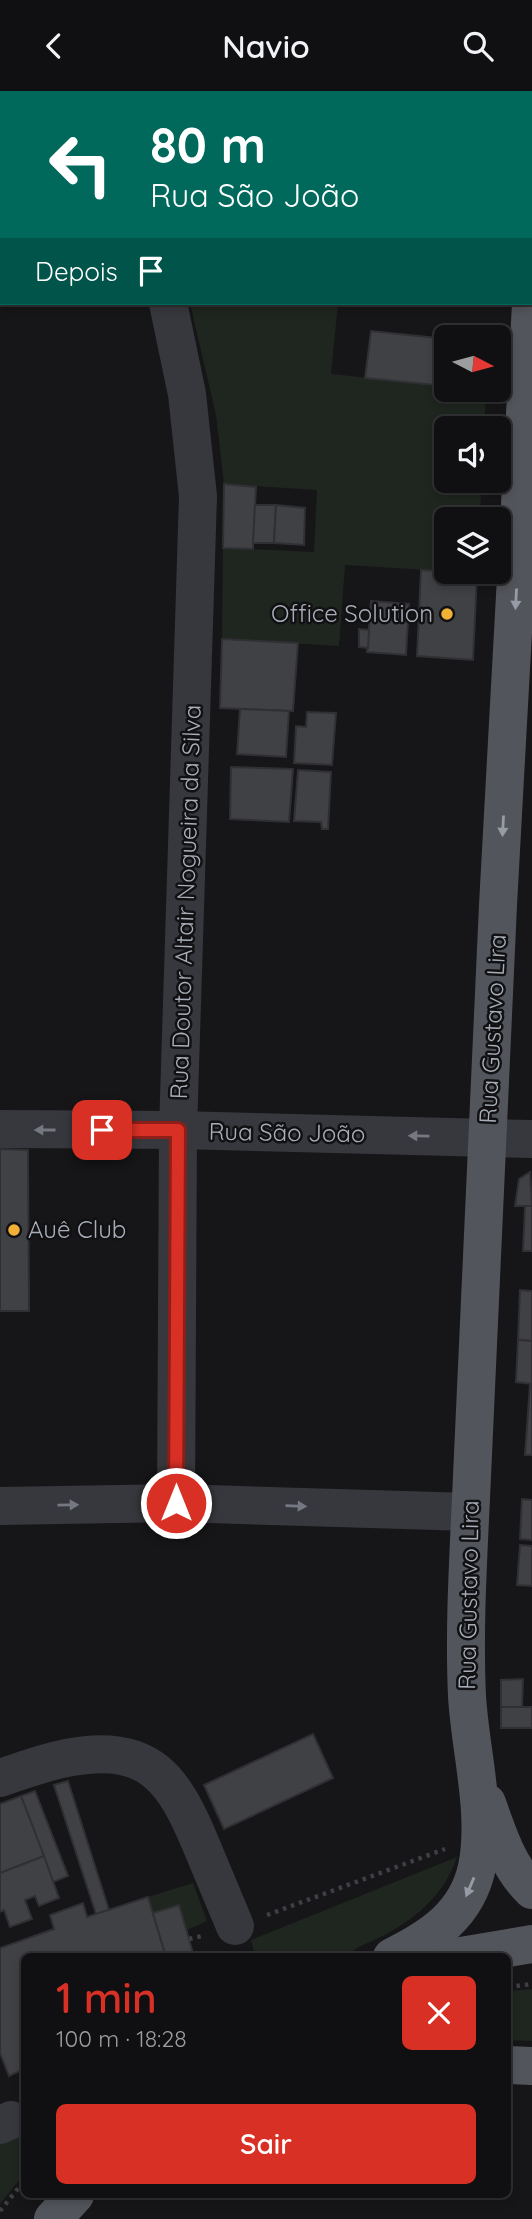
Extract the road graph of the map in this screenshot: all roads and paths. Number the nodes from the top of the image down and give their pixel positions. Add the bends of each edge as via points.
1 (168, 305) edge
2 (531, 305) edge
3 (0, 1129) edge
4 (178, 1130) junction
5 (488, 1137) junction
6 (532, 1139) edge
7 (176, 1503) junction
8 (0, 1506) edge
9 (470, 1512) junction
10 (475, 1772) junction
11 (0, 1778) edge
12 (452, 1847) dead end
13 (532, 1890) edge
14 (236, 1926) joint
15 (532, 1944) edge
16 (399, 1953) edge
17 (479, 1953) edge
18 (532, 1964) edge
19 (511, 1967) edge
20 (532, 1984) edge
21 (511, 1987) edge
22 (511, 2065) edge
23 (532, 2066) edge
24 (21, 2185) edge
25 (46, 2198) edge
26 (72, 2198) edge
27 (0, 2211) edge
28 (28, 2219) edge
29 (53, 2219) edge

1 - 4 street, Rua Doutor Altair Nogueira da Silva via 187,394 198,496
2 -> 5 main road, Rua Gustavo Lira
4 -> 3 street, Rua São João
5 -> 4 street, Rua São João
4 - 7 street, Rua Doutor Altair Nogueira da Silva
5 - 6 street, Rua São João
5 - 9 main road, Rua Gustavo Lira
8 -> 7 street
7 -> 9 street
9 - 10 main road, Rua Gustavo Lira via 466,1672
10 - 13 main road via 501,1843
10 -> 16 main road via 480,1836 472,1884 441,1929
11 - 14 street via 50,1761 87,1756 121,1757 157,1772 186,1809
12 - 14 path
15 - 17 main road
18 - 19 main road
20 - 21 path
22 - 23 main road
24 - 27 path
25 - 28 main road
26 - 29 main road

